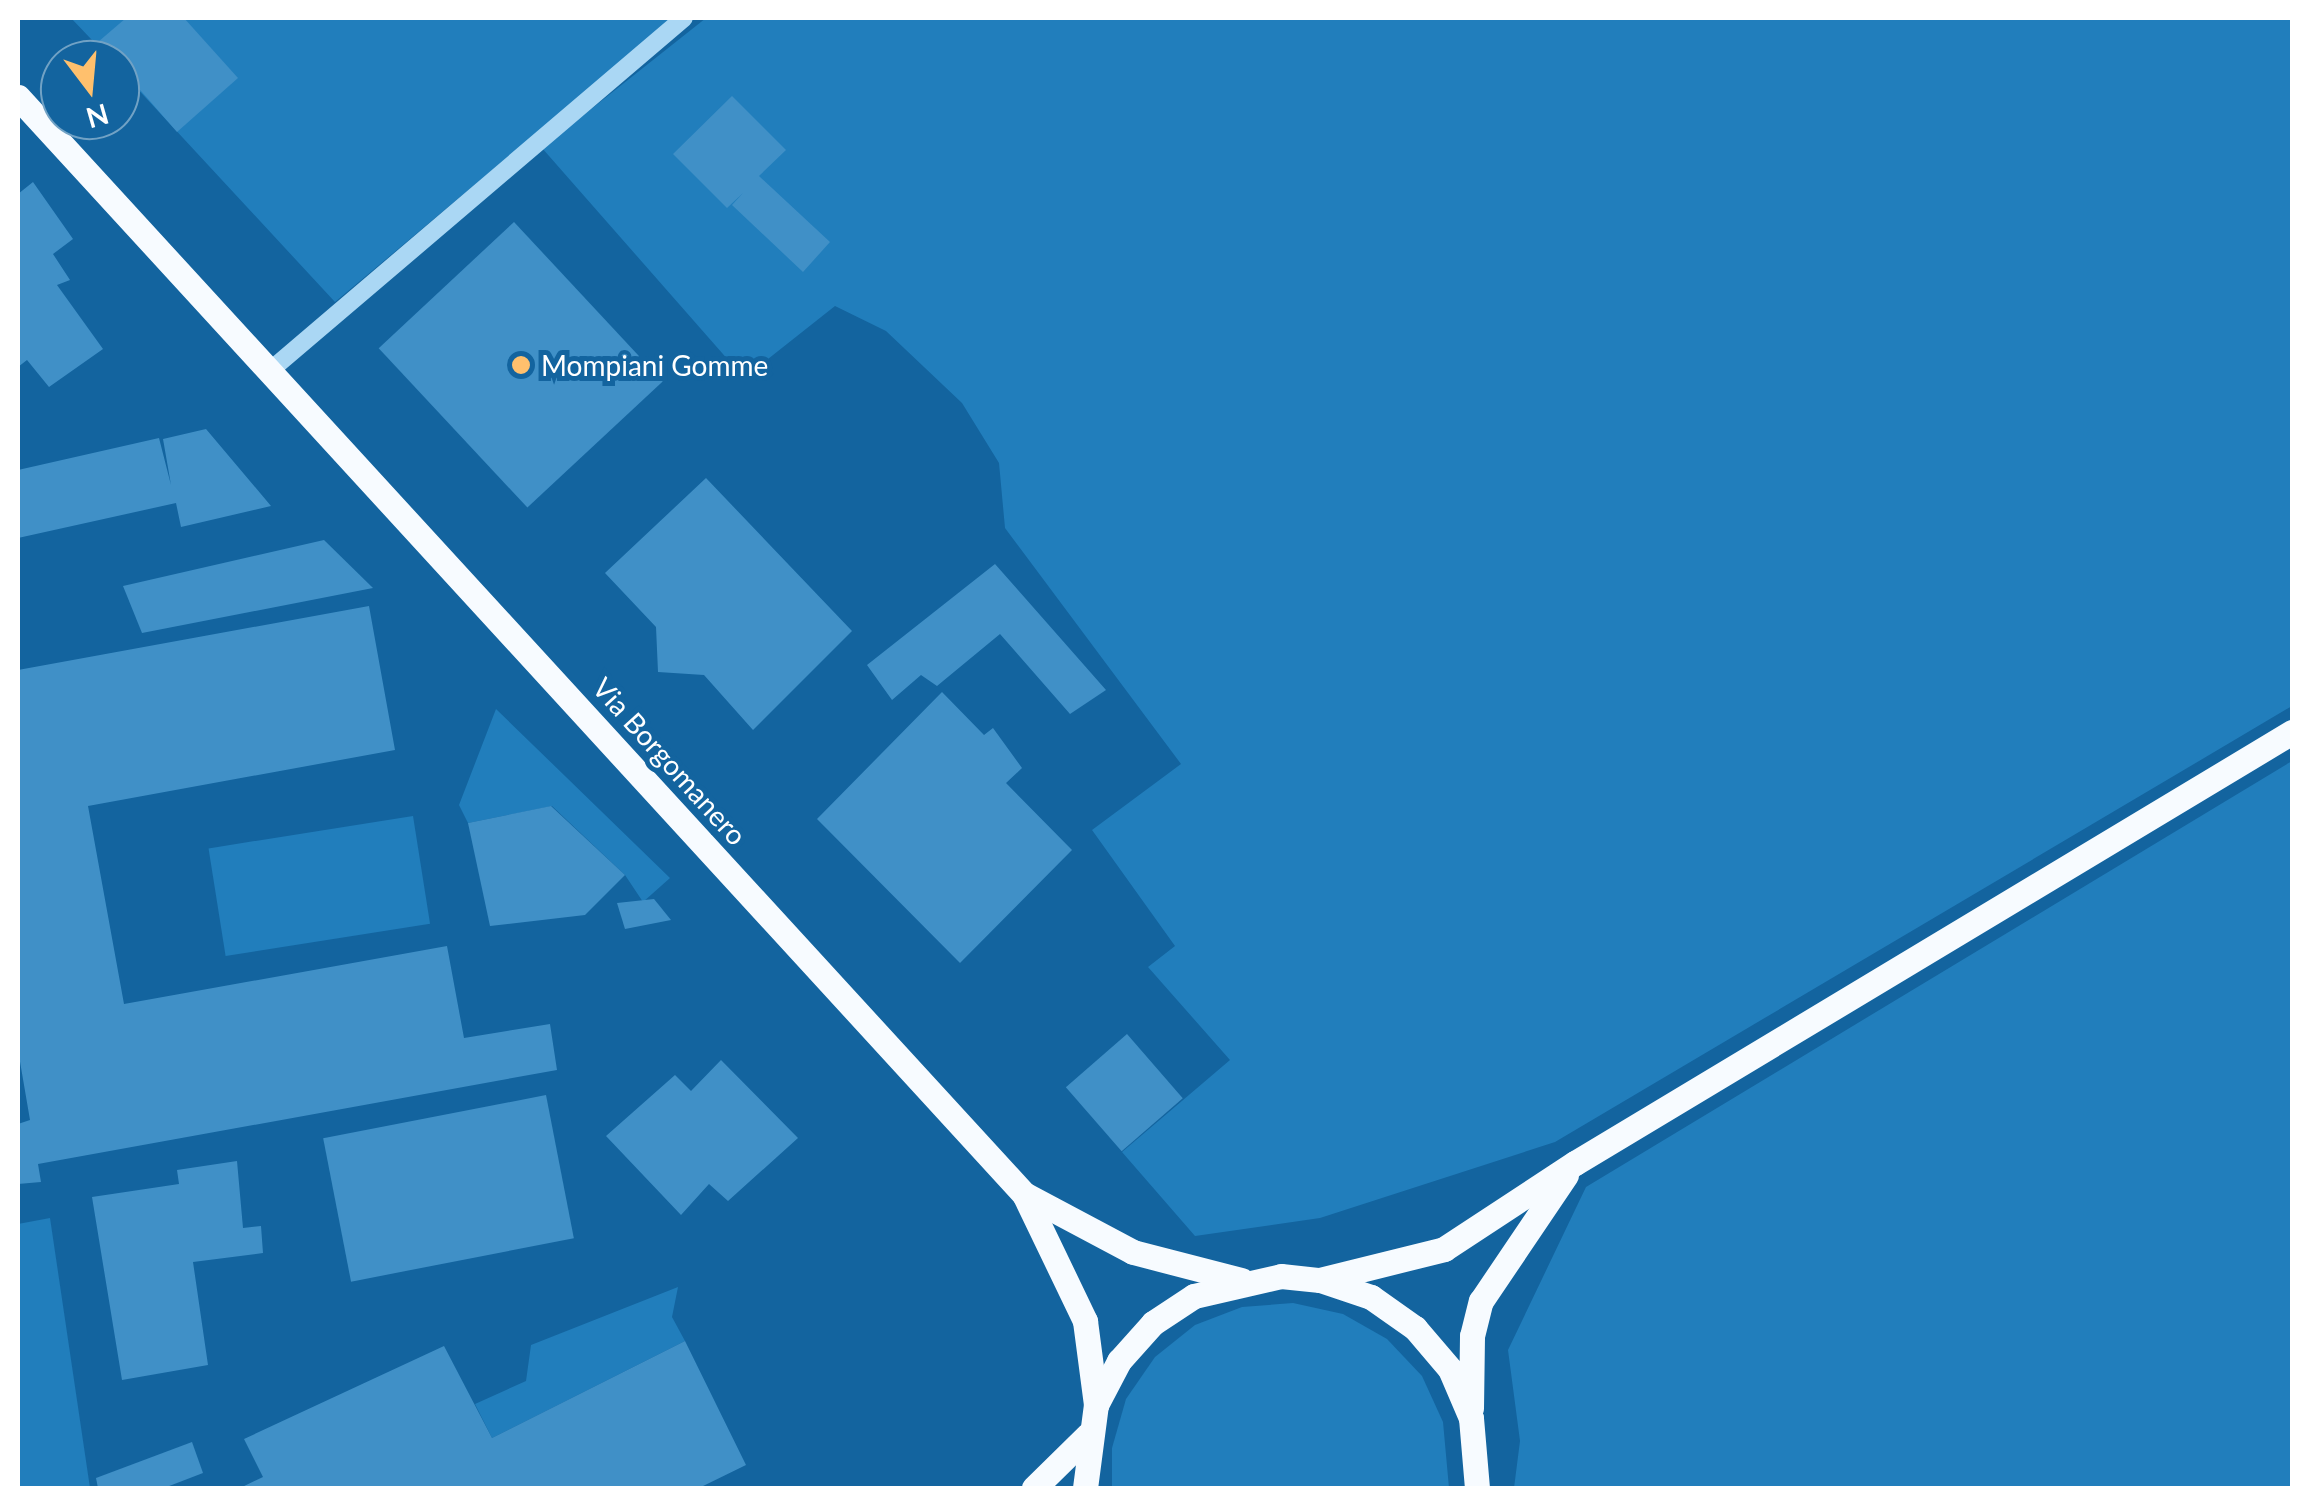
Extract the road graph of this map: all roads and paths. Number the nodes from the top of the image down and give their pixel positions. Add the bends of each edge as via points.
1 (684, 18) edge
2 (18, 97) edge
3 (272, 368) junction
4 (2292, 732) edge
5 (1575, 1163) junction
6 (1024, 1194) junction
7 (1241, 1280) junction
8 (1320, 1280) junction
9 (1096, 1404) junction
10 (1471, 1418) junction
11 (1088, 1435) junction
12 (1034, 1488) edge
13 (1085, 1488) edge
14 (1477, 1488) edge

1 - 3 street
2 - 3 main road, Via Borgomanero
3 - 6 main road, Via Borgomanero
4 - 5 main road
5 - 8 main road via 1444,1249
5 - 10 main road via 1481,1301 1472,1336
6 - 7 main road, Via Borgomanero via 1133,1252
6 - 9 main road, Via Borgomanero via 1085,1322
7 - 8 main road
7 - 9 main road via 1194,1296 1152,1324 1119,1361
8 - 10 main road via 1371,1297 1415,1328 1450,1369
9 - 11 main road
10 - 14 main road
11 - 12 main road
11 - 13 main road

